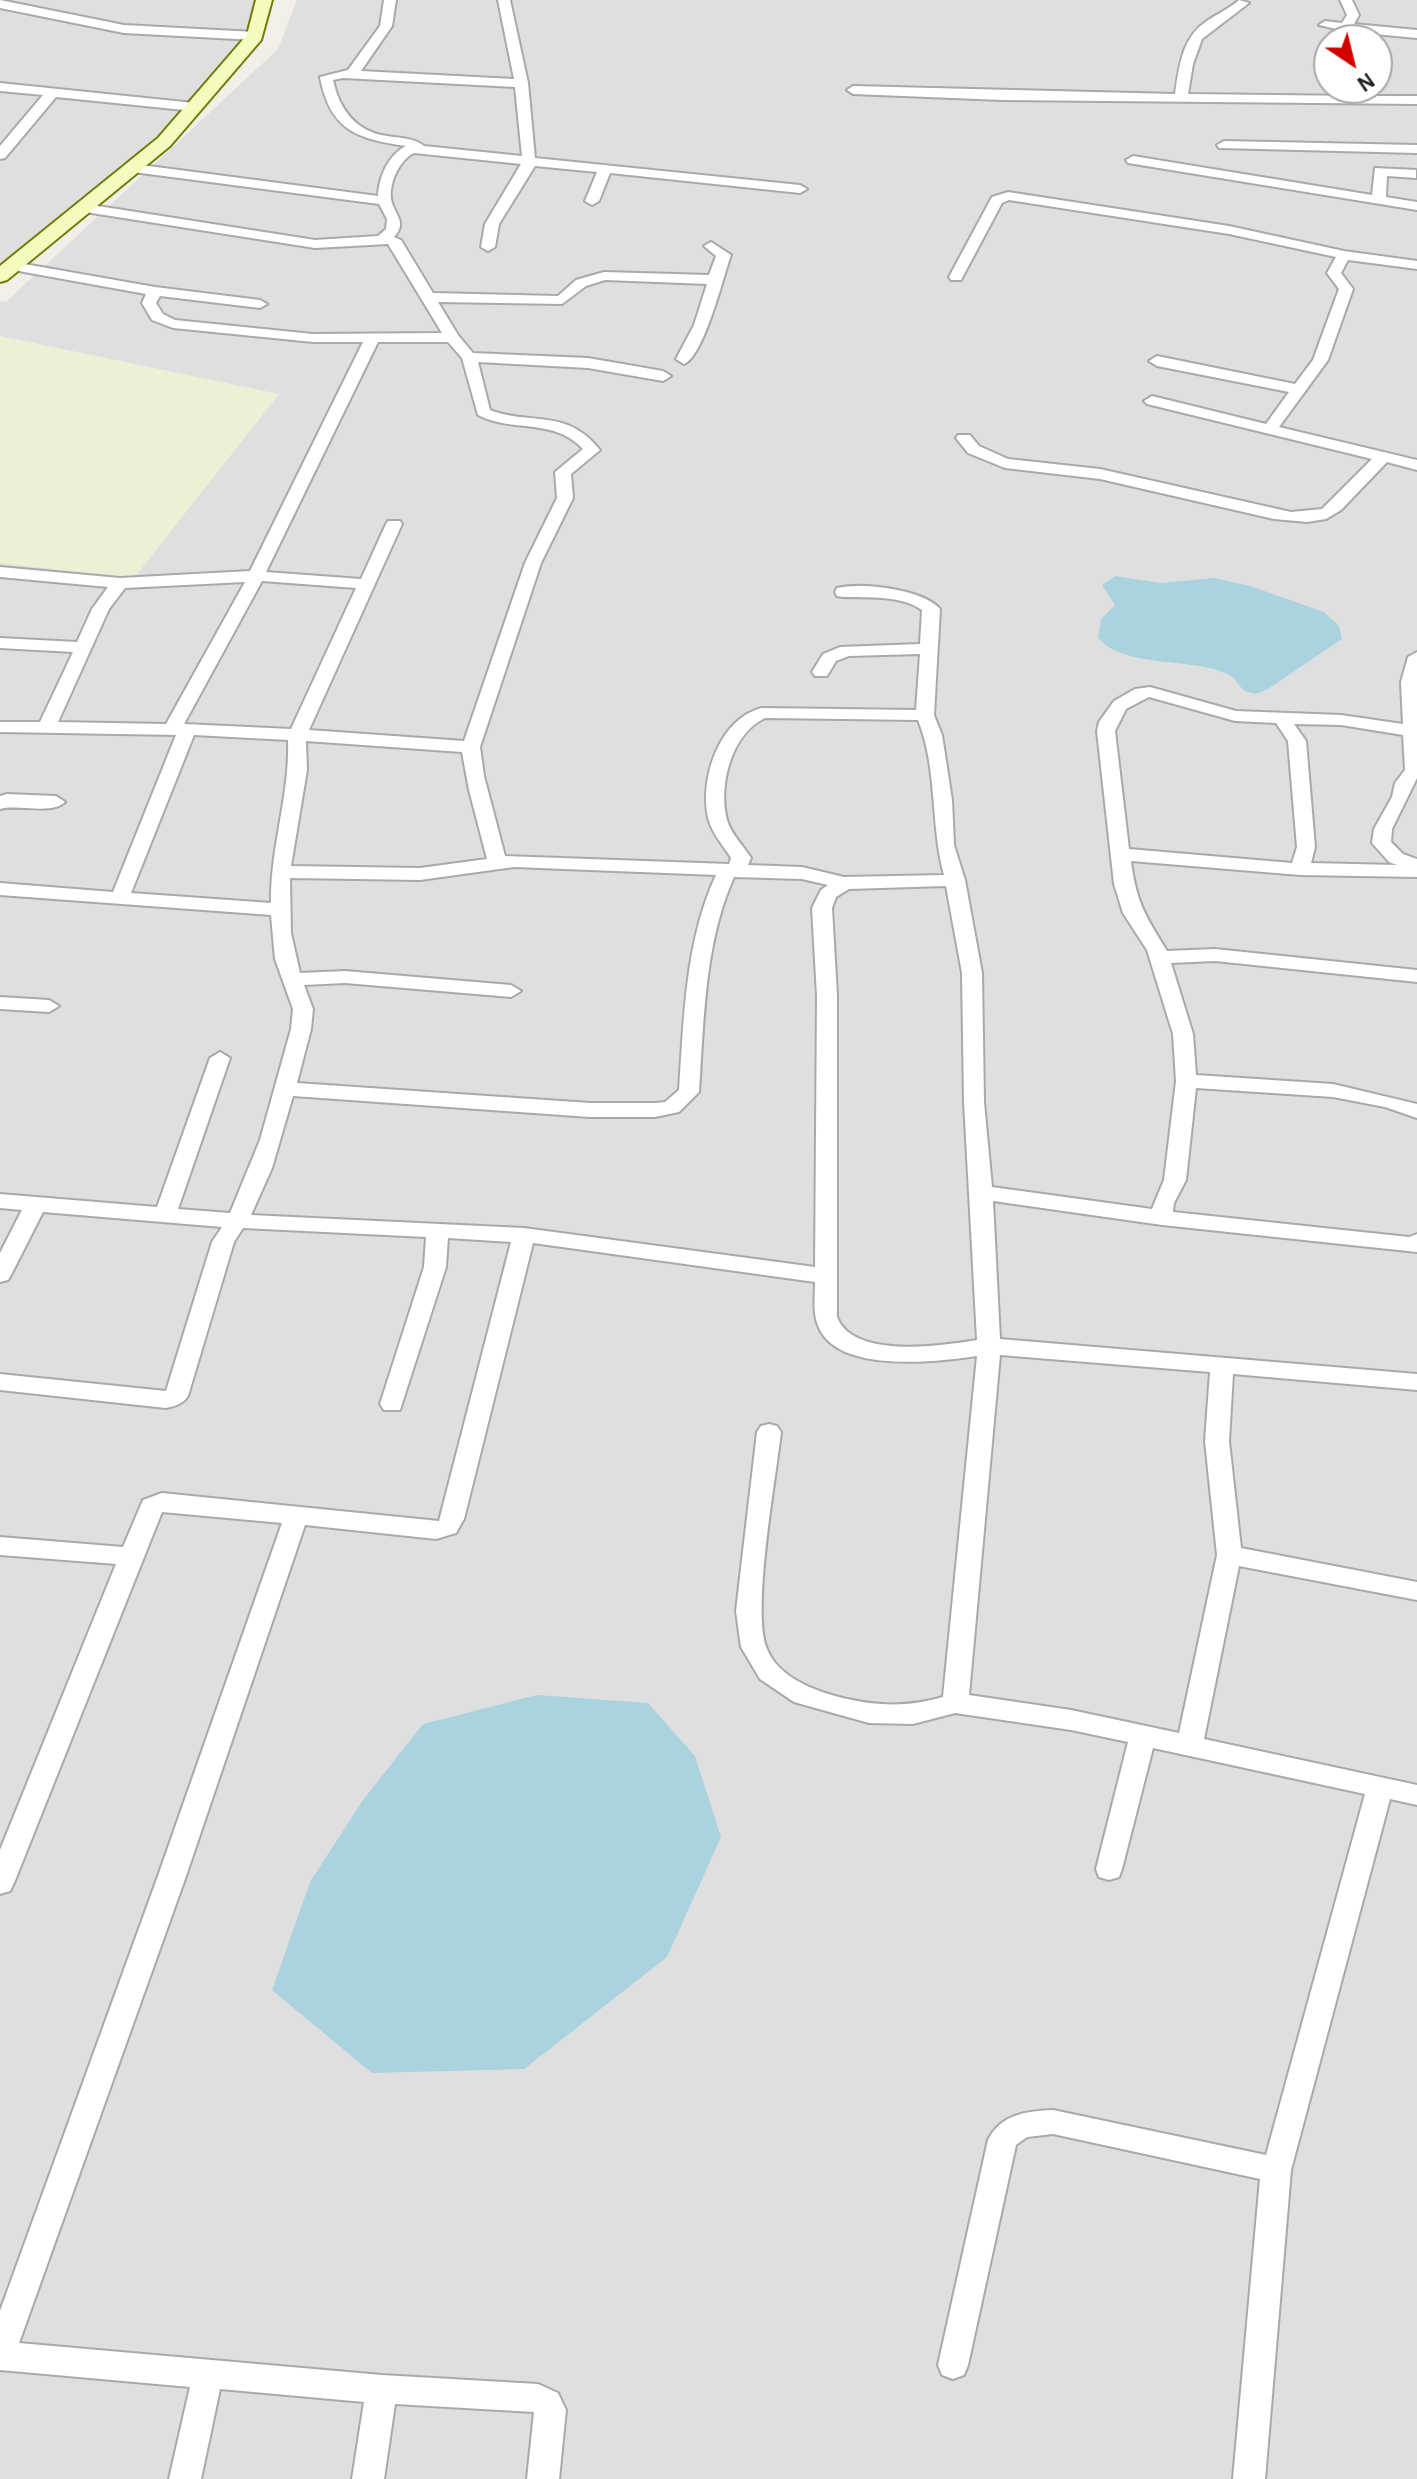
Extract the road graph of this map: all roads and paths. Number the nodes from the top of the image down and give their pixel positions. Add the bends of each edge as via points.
1 (264, 0) edge
2 (390, 0) edge
3 (504, 0) edge
4 (1346, 0) edge
5 (1243, 3) dead end
6 (0, 4) edge
7 (1351, 24) edge
8 (1393, 34) edge
9 (1417, 34) edge
10 (255, 36) junction
11 (357, 75) junction
12 (522, 83) junction
13 (0, 87) edge
14 (853, 90) dead end
15 (52, 93) junction
16 (1313, 95) edge
17 (1393, 97) edge
18 (1181, 99) junction
19 (1417, 100) edge
20 (194, 107) junction
21 (1224, 145) dead end
22 (414, 149) junction
23 (1417, 149) edge
24 (0, 155) edge
25 (1133, 160) dead end
26 (529, 163) junction
27 (133, 168) junction
28 (602, 168) junction
29 (1416, 174) edge
30 (800, 189) dead end
31 (1379, 200) junction
32 (384, 201) junction
33 (592, 201) dead end
34 (1417, 206) edge
35 (85, 208) junction
36 (384, 238) junction
37 (711, 246) dead end
38 (488, 247) dead end
39 (1344, 255) junction
40 (1417, 265) edge
41 (7, 271) edge
42 (956, 277) dead end
43 (715, 280) junction
44 (155, 291) junction
45 (431, 297) junction
46 (260, 304) dead end
47 (452, 337) junction
48 (372, 339) junction
49 (469, 357) junction
50 (684, 359) dead end
51 (1157, 361) dead end
52 (663, 376) dead end
53 (1299, 389) junction
54 (1152, 401) dead end
55 (1270, 429) junction
56 (964, 438) dead end
57 (1382, 458) junction
58 (1417, 465) edge
59 (394, 524) dead end
60 (0, 572) edge
61 (256, 576) junction
62 (120, 583) junction
63 (365, 584) junction
64 (843, 592) dead end
65 (0, 643) edge
66 (83, 647) junction
67 (928, 649) junction
68 (1417, 657) edge
69 (821, 672) dead end
70 (925, 715) junction
71 (1282, 719) junction
72 (0, 727) edge
73 (46, 729) junction
74 (180, 730) junction
75 (1412, 731) junction
76 (297, 737) junction
77 (471, 747) junction
78 (1415, 770) edge
79 (56, 802) dead end
80 (0, 803) edge
81 (1306, 847) junction
82 (1120, 854) junction
83 (497, 862) junction
84 (1300, 869) junction
85 (1417, 869) edge
86 (1356, 871) junction
87 (280, 872) junction
88 (732, 872) junction
89 (955, 880) junction
90 (844, 883) junction
91 (0, 889) edge
92 (120, 897) junction
93 (283, 910) junction
94 (1159, 957) junction
95 (1417, 976) edge
96 (293, 979) junction
97 (511, 991) dead end
98 (0, 1003) edge
99 (49, 1006) dead end
100 (220, 1058) dead end
101 (1186, 1081) junction
102 (284, 1089) junction
103 (1417, 1111) edge
104 (981, 1192) junction
105 (0, 1201) edge
106 (35, 1205) junction
107 (165, 1214) junction
108 (1162, 1218) junction
109 (238, 1221) junction
110 (436, 1229) junction
111 (524, 1235) junction
112 (1417, 1241) edge
113 (0, 1275) edge
114 (826, 1276) junction
115 (989, 1346) junction
116 (1222, 1366) junction
117 (0, 1382) edge
118 (1417, 1382) edge
119 (392, 1404) dead end
120 (769, 1432) dead end
121 (296, 1516) junction
122 (0, 1546) edge
123 (1229, 1555) junction
124 (134, 1557) junction
125 (1417, 1591) edge
126 (955, 1703) junction
127 (1143, 1736) junction
128 (1189, 1746) junction
129 (1380, 1788) junction
130 (1417, 1795) edge
131 (1109, 1869) dead end
132 (0, 1883) edge
133 (1276, 2170) junction
134 (0, 2355) edge
135 (953, 2365) dead end
136 (208, 2374) junction
137 (382, 2389) junction
138 (185, 2479) edge
139 (368, 2479) edge
140 (543, 2479) edge
141 (1249, 2479) edge

1 - 10 street
2 - 11 street via 386,26 353,69
3 - 12 street
4 - 7 street via 1353,15
5 - 18 street via 1198,35
6 - 10 street via 124,29
8 - 9 street
10 - 20 street
11 - 12 street
11 - 22 street via 326,77 330,99 349,125 369,137 415,144
12 - 26 street
13 - 15 street
14 - 18 street
15 - 20 street
15 - 24 street
16 - 18 street
17 - 19 street
20 - 27 street
21 - 23 street
22 - 26 street
22 - 32 street via 401,154 386,180
25 - 31 street
26 - 28 street
26 - 38 street via 495,217
27 - 32 street
27 - 35 street
28 - 30 street
28 - 33 street
29 - 31 street via 1380,171
31 - 34 street
32 - 36 street via 394,219 393,230
35 - 36 street via 315,244
35 - 41 street
36 - 45 street via 396,243
37 - 43 street via 724,255
39 - 40 street
39 - 42 street via 1215,227 1008,196 997,200
39 - 53 street via 1334,273 1346,289 1320,360
41 - 44 street
43 - 45 street via 604,276 581,283 562,300
43 - 50 street
44 - 46 street
44 - 48 street via 149,303 152,313 173,324
45 - 47 street
47 - 48 street
47 - 49 street
48 - 61 street
49 - 52 street via 588,363
49 - 77 street via 486,415 555,423 592,450 563,472 565,498 533,563
51 - 53 street
53 - 55 street
54 - 55 street
55 - 57 street
56 - 57 street via 969,448 998,462 1132,480 1302,517 1332,510
57 - 58 street
59 - 63 street
60 - 62 street
61 - 62 street
61 - 63 street
61 - 74 street
62 - 66 street
63 - 76 street
64 - 67 street via 927,604
65 - 66 street
66 - 73 street
67 - 69 street via 846,651 829,658
67 - 70 street
68 - 75 street via 1410,682
70 - 88 street via 762,713 746,719 719,762 715,782 716,817 741,858
70 - 89 street via 933,735 945,845
71 - 75 street via 1341,720
71 - 81 street via 1297,741
71 - 82 street via 1235,716 1150,692 1120,705 1106,731
72 - 73 street
73 - 74 street
74 - 76 street
74 - 92 street
75 - 78 street
76 - 77 street
76 - 87 street via 298,770
77 - 83 street
78 - 85 street via 1404,783 1381,843
79 - 80 street
81 - 84 street
81 - 86 street
82 - 84 street
82 - 94 street via 1133,913
83 - 87 street via 420,874
83 - 88 street
84 - 86 street
85 - 86 street
87 - 93 street
88 - 90 street via 802,873
88 - 102 street via 714,894 710,912 689,1092 672,1107 590,1110
89 - 90 street
89 - 104 street via 972,973
90 - 114 street via 828,894 822,908 827,996
91 - 92 street
92 - 93 street
93 - 96 street via 281,933
94 - 95 street via 1215,955
94 - 101 street via 1183,1034
96 - 97 street via 345,977
96 - 102 street via 303,1009
98 - 99 street
100 - 107 street
101 - 103 street via 1342,1093
101 - 108 street via 1175,1180
102 - 109 street via 267,1150
104 - 108 street
104 - 115 street
105 - 106 street
106 - 107 street
106 - 113 street
107 - 109 street
108 - 112 street
109 - 110 street
109 - 117 street via 223,1242 171,1400
110 - 111 street
110 - 119 street via 435,1267
111 - 114 street
111 - 121 street via 447,1527
114 - 115 street via 826,1317 834,1334 848,1345 924,1355
115 - 116 street
115 - 126 street
116 - 118 street
116 - 123 street via 1217,1441
120 - 126 street via 748,1611 758,1659 781,1685 854,1711 911,1715
121 - 124 street via 162,1502 148,1511
121 - 134 street
122 - 124 street
123 - 125 street
123 - 128 street
124 - 132 street
126 - 127 street
127 - 128 street
127 - 131 street
128 - 129 street
129 - 130 street
129 - 133 street
133 - 135 street via 1053,2122 1010,2130 1003,2140
133 - 141 street
134 - 136 street
136 - 137 street
136 - 138 street
137 - 139 street
137 - 140 street via 538,2398 547,2403

